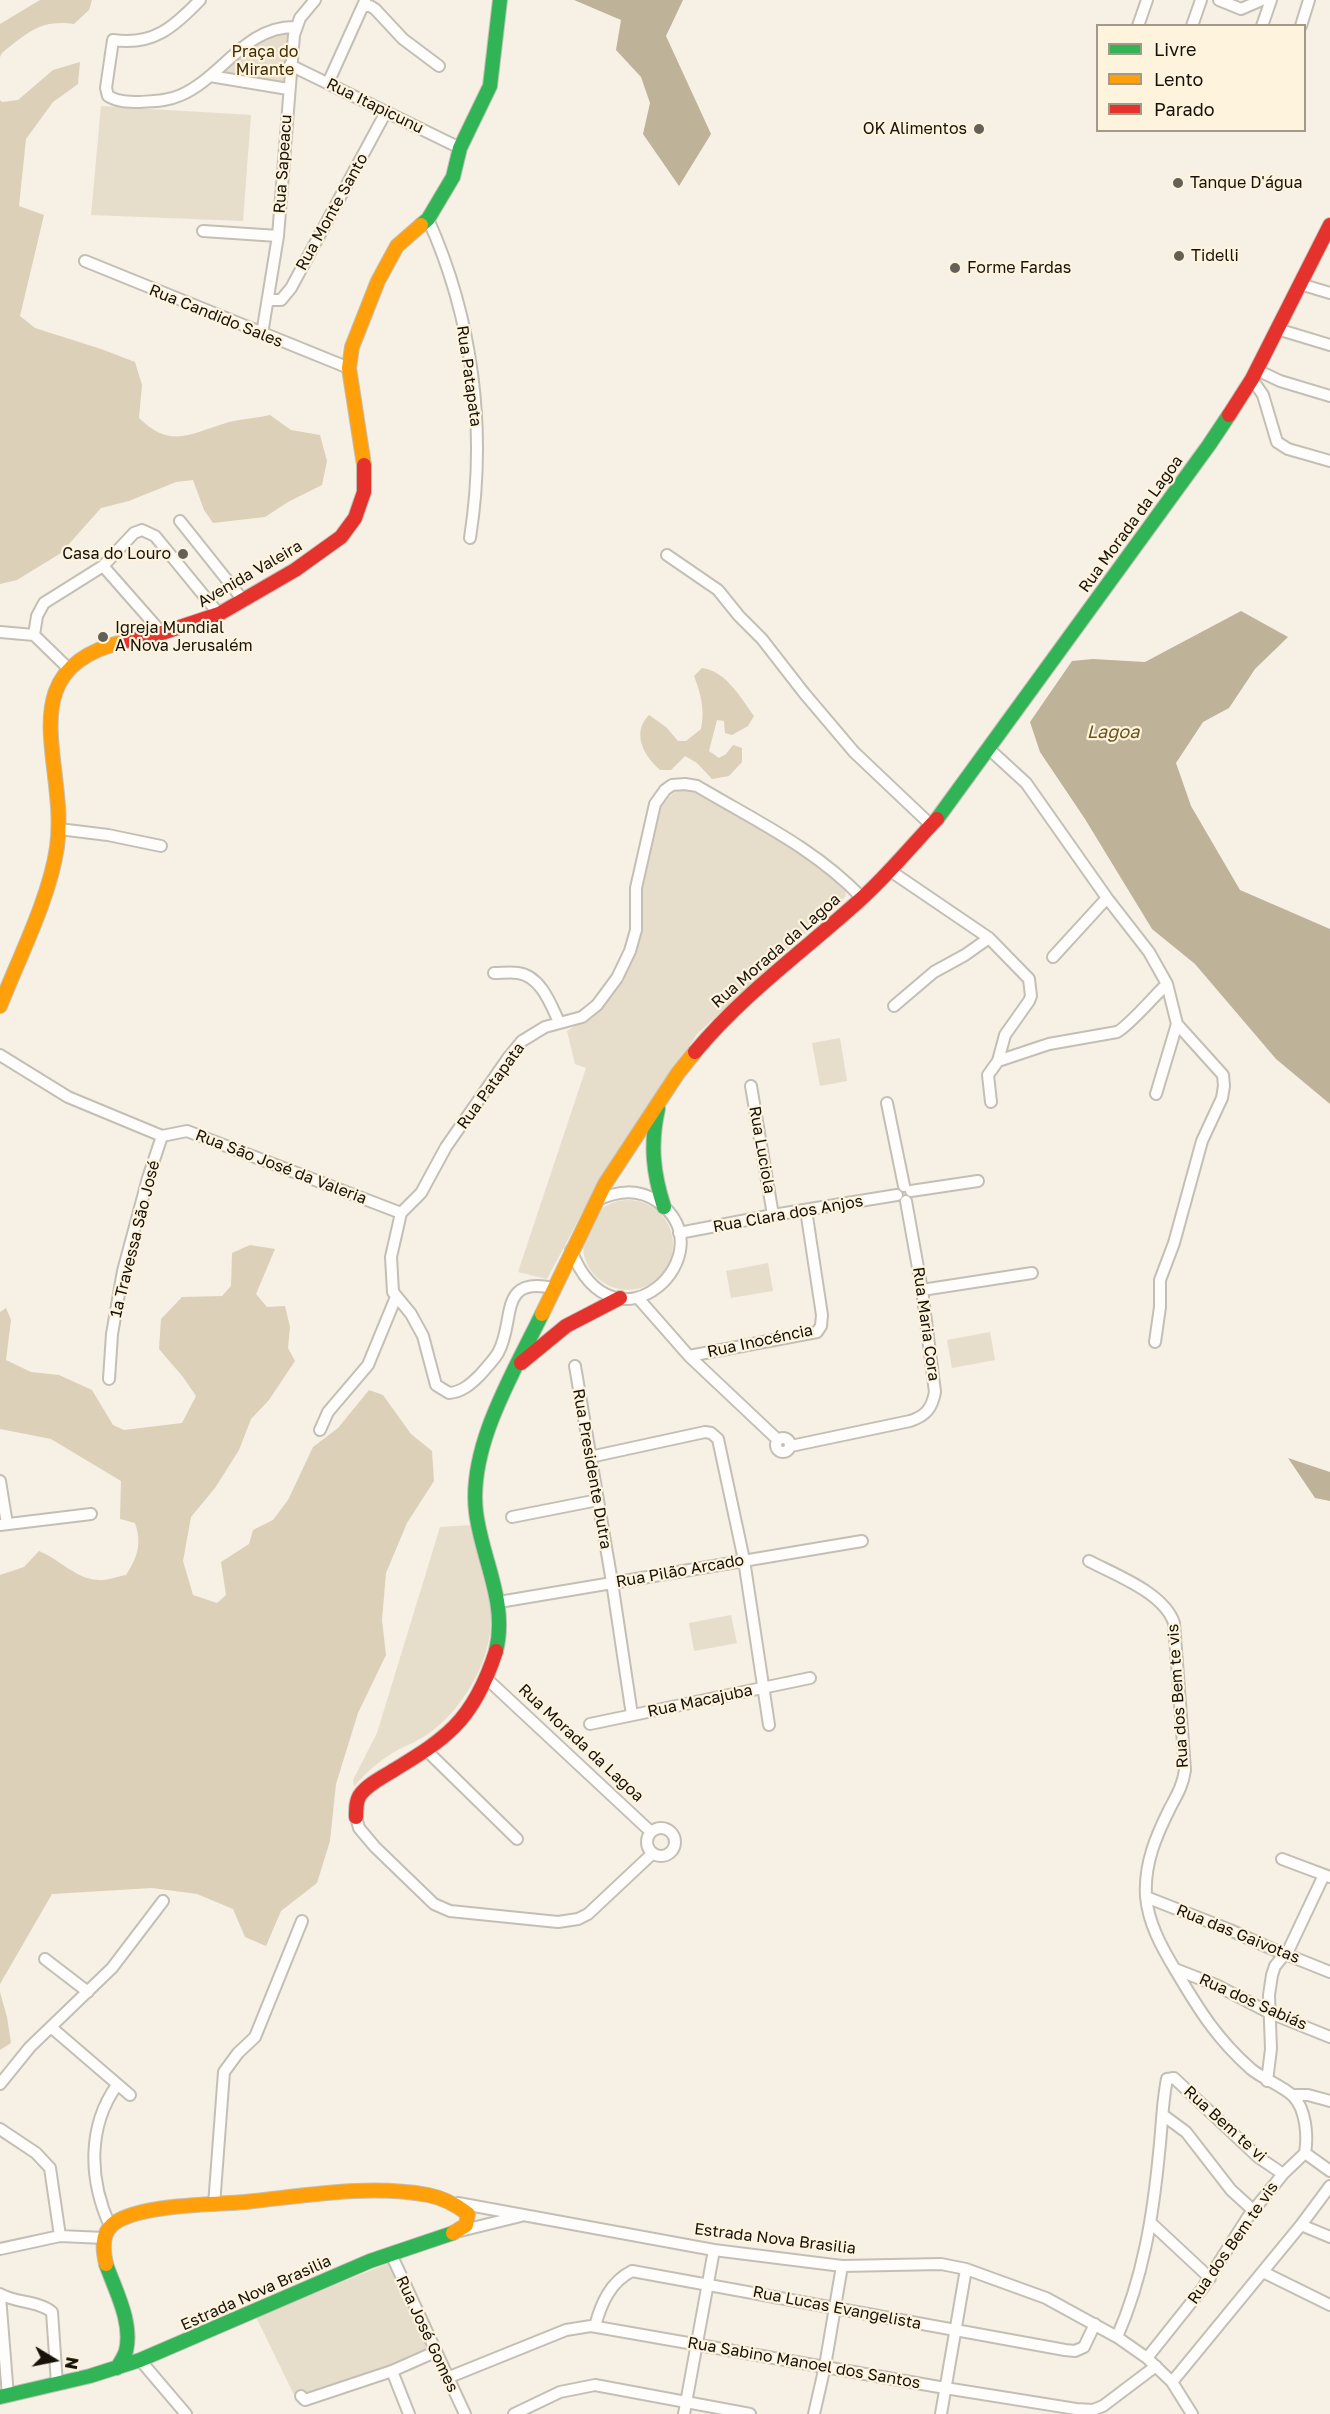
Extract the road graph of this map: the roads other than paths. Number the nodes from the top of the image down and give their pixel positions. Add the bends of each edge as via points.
1 (200, 0) edge
2 (315, 0) edge
3 (500, 0) edge
4 (1146, 0) edge
5 (1201, 0) edge
6 (1219, 0) edge
7 (1262, 0) edge
8 (1271, 0) edge
9 (1309, 0) edge
10 (364, 3) edge
11 (1139, 24) edge
12 (1193, 24) edge
13 (1263, 24) edge
14 (1302, 24) edge
15 (295, 27) junction
16 (290, 65) junction
17 (439, 66) dead end
18 (210, 76) junction
19 (328, 83) junction
20 (288, 89) junction
21 (386, 112) junction
22 (460, 148) junction
23 (428, 219) junction
24 (203, 231) dead end
25 (1328, 232) edge
26 (278, 236) junction
27 (85, 261) dead end
28 (1300, 284) junction
29 (1330, 293) edge
30 (269, 300) junction
31 (1277, 329) junction
32 (262, 334) junction
33 (1330, 345) edge
34 (349, 368) junction
35 (1255, 374) junction
36 (1330, 396) edge
37 (1330, 461) edge
38 (180, 521) dead end
39 (470, 538) dead end
40 (667, 555) dead end
41 (103, 566) junction
42 (243, 600) junction
43 (219, 614) junction
44 (0, 632) edge
45 (162, 633) junction
46 (34, 635) junction
47 (69, 669) junction
48 (989, 748) junction
49 (931, 825) junction
50 (59, 829) junction
51 (161, 846) dead end
52 (889, 870) junction
53 (862, 898) junction
54 (1107, 898) junction
55 (989, 938) junction
56 (1053, 957) dead end
57 (494, 973) dead end
58 (1167, 984) junction
59 (0, 1006) edge
60 (894, 1006) dead end
61 (559, 1022) junction
62 (1177, 1024) junction
63 (0, 1055) edge
64 (998, 1061) junction
65 (751, 1086) dead end
66 (1156, 1094) dead end
67 (662, 1096) junction
68 (991, 1102) dead end
69 (887, 1103) dead end
70 (162, 1136) junction
71 (978, 1181) dead end
72 (905, 1193) junction
73 (595, 1202) junction
74 (664, 1207) junction
75 (806, 1210) junction
76 (401, 1213) junction
77 (773, 1215) junction
78 (679, 1233) junction
79 (571, 1250) junction
80 (1032, 1273) dead end
81 (553, 1288) junction
82 (922, 1290) junction
83 (396, 1297) junction
84 (620, 1298) junction
85 (638, 1298) junction
86 (1155, 1342) dead end
87 (689, 1356) junction
88 (575, 1366) dead end
89 (515, 1368) junction
90 (110, 1379) dead end
91 (320, 1430) dead end
92 (590, 1457) junction
93 (0, 1481) edge
94 (598, 1500) junction
95 (91, 1514) dead end
96 (512, 1517) dead end
97 (3, 1525) edge
98 (862, 1541) dead end
99 (744, 1560) junction
100 (1089, 1561) dead end
101 (612, 1582) junction
102 (499, 1602) junction
103 (810, 1678) dead end
104 (487, 1679) junction
105 (762, 1688) junction
106 (632, 1715) junction
107 (590, 1724) dead end
108 (769, 1725) dead end
109 (426, 1750) junction
110 (356, 1817) joint
111 (651, 1832) junction
112 (517, 1839) dead end
113 (653, 1853) junction
114 (1282, 1859) dead end
115 (1327, 1876) edge
116 (1146, 1897) junction
117 (163, 1901) dead end
118 (302, 1922) dead end
119 (1285, 1954) junction
120 (45, 1959) dead end
121 (1175, 1970) junction
122 (1330, 1972) edge
123 (88, 1992) junction
124 (1268, 2012) junction
125 (52, 2028) junction
126 (1330, 2037) edge
127 (1267, 2081) junction
128 (0, 2084) edge
129 (117, 2085) junction
130 (130, 2095) dead end
131 (1292, 2095) junction
132 (1330, 2101) edge
133 (1163, 2115) junction
134 (0, 2128) edge
135 (1305, 2153) junction
136 (1330, 2170) edge
137 (1283, 2174) junction
138 (1330, 2186) edge
139 (453, 2202) junction
140 (214, 2205) junction
141 (1254, 2211) junction
142 (524, 2215) junction
143 (1151, 2223) junction
144 (1301, 2225) junction
145 (107, 2232) junction
146 (454, 2233) junction
147 (60, 2236) junction
148 (1330, 2237) edge
149 (0, 2249) edge
150 (714, 2250) junction
151 (391, 2254) junction
152 (842, 2266) junction
153 (966, 2269) junction
154 (1263, 2272) junction
155 (1210, 2277) junction
156 (707, 2283) junction
157 (0, 2295) edge
158 (1330, 2305) edge
159 (834, 2308) junction
160 (1095, 2324) junction
161 (595, 2326) junction
162 (955, 2330) junction
163 (1117, 2337) junction
164 (697, 2344) junction
165 (435, 2352) junction
166 (1147, 2358) junction
167 (140, 2360) junction
168 (825, 2366) junction
169 (1156, 2366) junction
170 (117, 2368) junction
171 (392, 2371) junction
172 (447, 2378) junction
173 (1172, 2382) junction
174 (57, 2384) junction
175 (945, 2388) junction
176 (4, 2396) edge
177 (301, 2396) dead end
178 (685, 2409) edge
179 (186, 2414) edge
180 (409, 2414) edge
181 (465, 2414) edge
182 (514, 2414) edge
183 (750, 2414) edge
184 (814, 2414) edge
185 (941, 2414) edge
186 (1192, 2414) edge

1 - 18 street via 159,35 113,40 107,94 123,102 169,100
2 - 15 street, Rua Sapeacu
3 - 22 street, Avenida Valeira via 490,86
4 - 11 street
5 - 12 street
6 - 7 street via 1241,9
8 - 13 street
9 - 14 street
10 - 17 street
10 - 19 street
15 - 16 street, Rua Sapeacu
15 - 18 street via 278,28 248,43
16 - 19 street, Rua Itapicunu
16 - 20 street, Rua Sapeacu
18 - 20 street
19 - 21 street, Rua Itapicunu
20 - 26 street, Rua Sapeacu
21 - 22 street, Rua Itapicunu
21 - 30 street, Rua Monte Santo via 291,288 281,300
22 - 23 street, Avenida Valeira via 453,177
23 - 34 street, Avenida Valeira via 397,246 378,281 352,347
23 - 39 street, Rua Patapata via 456,296 476,403 478,473
24 - 26 street
25 - 28 street, Rua Morada da Lagoa
26 - 30 street, Rua Sapeacu
27 - 32 street, Rua Candido Sales
28 - 29 street
28 - 31 street, Rua Morada da Lagoa
30 - 32 street, Rua Sapeacu
31 - 33 street
31 - 35 street, Rua Morada da Lagoa
32 - 34 street, Rua Candido Sales
34 - 42 street, Avenida Valeira via 365,472 364,492 355,518 341,537
35 - 36 street
35 - 37 street via 1276,442
35 - 48 street, Rua Morada da Lagoa via 1148,531
38 - 42 street
40 - 49 street via 718,590 854,752
41 - 43 street via 138,531 146,530
41 - 45 street
41 - 46 street via 44,603
42 - 43 street, Avenida Valeira
43 - 45 street, Avenida Valeira
44 - 46 street
45 - 47 street, Avenida Valeira via 94,651
46 - 47 street
47 - 50 street, Avenida Valeira via 53,694 51,708
48 - 49 street, Rua Morada da Lagoa
48 - 54 street via 1026,783
49 - 52 street, Rua Morada da Lagoa
50 - 51 street
50 - 59 street, Avenida Valeira via 41,905
52 - 53 street, Rua Morada da Lagoa
52 - 55 street
53 - 61 street, Rua Patapata via 808,851 697,786 672,785 655,804 636,888 636,930 621,969 589,1012
53 - 67 street, Rua Morada da Lagoa via 742,1000 698,1046
54 - 56 street
54 - 58 street via 1149,952
55 - 60 street via 934,972
55 - 64 street via 1029,979 1031,988 1029,1001 1005,1035
57 - 61 street via 518,973 533,980 542,988
58 - 62 street
58 - 64 street via 1117,1032 1050,1044
61 - 76 street, Rua Patapata via 536,1030 522,1041 446,1147 421,1193
62 - 66 street
62 - 86 street via 1216,1065 1224,1086 1199,1151 1160,1280
63 - 70 street, Rua São José da Valeria via 68,1097
64 - 68 street via 988,1075
65 - 77 street, Rua Luciola
67 - 73 street, Rua Morada da Lagoa
67 - 74 street via 651,1149
69 - 72 street, Rua Maria Cora
70 - 76 street, Rua São José da Valeria via 187,1131
70 - 90 street, 1ª Travessa São José via 123,1271 113,1325
71 - 72 street, Rua Clara dos Anjos
72 - 75 street, Rua Clara dos Anjos
72 - 82 street, Rua Maria Cora
73 - 74 street via 612,1193 631,1191 649,1196
73 - 79 street, Rua Morada da Lagoa
74 - 78 street
75 - 77 street, Rua Clara dos Anjos
75 - 87 street, Rua Inocéncia via 822,1316 817,1332
76 - 83 street via 391,1257 391,1283
77 - 78 street, Rua Clara dos Anjos
78 - 85 street via 679,1254 672,1274 663,1285
79 - 81 street, Rua Morada da Lagoa
79 - 84 street via 589,1283
80 - 82 street
81 - 83 street via 533,1286 512,1297 498,1353 471,1384 449,1393 436,1385 423,1335
81 - 89 street, Rua Morada da Lagoa
82 - 87 street, Rua Maria Cora via 936,1392 928,1411 910,1421 790,1446 786,1438 778,1440
83 - 91 street via 368,1365 328,1412
84 - 85 street
84 - 89 street via 566,1326
85 - 87 street
88 - 92 street, Rua Presidente Dutra
89 - 102 street, Rua Morada da Lagoa via 485,1438 476,1485 478,1520
92 - 94 street, Rua Presidente Dutra
92 - 99 street via 705,1432 715,1435 720,1443
93 - 97 street
94 - 96 street
94 - 101 street, Rua Presidente Dutra
95 - 97 street
98 - 99 street, Rua Pilão Arcado
99 - 101 street, Rua Pilão Arcado
99 - 105 street
100 - 116 street, Rua dos Bem te vis via 1159,1600 1174,1623 1185,1770 1180,1791 1154,1843
101 - 102 street, Rua Pilão Arcado
101 - 106 street, Rua Presidente Dutra
102 - 104 street, Rua Morada da Lagoa via 498,1640
103 - 105 street, Rua Macajuba
104 - 109 street, Rua Morada da Lagoa via 456,1725
104 - 111 street, Rua Morada da Lagoa
105 - 106 street, Rua Macajuba
105 - 108 street
106 - 107 street, Rua Macajuba
109 - 110 street, Rua Morada da Lagoa via 360,1795
109 - 112 street
110 - 113 street, Rua Morada da Lagoa via 359,1828 375,1847 434,1904 450,1911 558,1922 578,1919
111 - 113 street via 647,1843
111 - 113 street via 667,1829 675,1843 669,1853
114 - 115 street
115 - 119 street
116 - 119 street, Rua das Gaivotas
116 - 121 street, Rua dos Bem te vis via 1156,1935
117 - 123 street via 112,1968
118 - 140 street via 255,2037 224,2072
119 - 122 street, Rua das Gaivotas
119 - 124 street via 1272,1975
120 - 123 street
121 - 124 street, Rua dos Sabiás via 1216,1985
121 - 127 street, Rua dos Bem te vis via 1215,2033
123 - 125 street
124 - 126 street, Rua dos Sabiás
124 - 127 street via 1271,2049
125 - 128 street via 21,2056
125 - 129 street
127 - 131 street, Rua dos Bem te vis
129 - 130 street
129 - 145 street via 95,2132 97,2191
131 - 132 street
131 - 135 street via 1305,2124
133 - 137 street, Rua Bem te vi via 1167,2079 1171,2077 1258,2157
133 - 141 street, Rua Bem te vi via 1186,2132 1231,2190
133 - 143 street, Rua Bem te vi
134 - 147 street via 50,2168
135 - 136 street
135 - 137 street, Rua dos Bem te vis
137 - 141 street, Rua dos Bem te vis
138 - 144 street
139 - 140 street, Estrada Nova Brasilia via 411,2193 350,2192
139 - 142 street, Estrada Nova Brasilia
139 - 146 street via 466,2211 468,2220
140 - 145 street, Estrada Nova Brasilia via 138,2213
141 - 155 street, Rua dos Bem te vis
142 - 146 street, Estrada Nova Brasilia
142 - 150 street, Estrada Nova Brasilia
143 - 155 street
143 - 163 street, Rua Bem te vi via 1136,2290
144 - 148 street
144 - 154 street
145 - 147 street
145 - 170 street via 106,2260 125,2319 126,2345
146 - 151 street, Estrada Nova Brasilia
147 - 149 street
150 - 152 street, Estrada Nova Brasilia
150 - 156 street
151 - 165 street, Rua José Gomes
151 - 167 street, Estrada Nova Brasilia via 252,2309 200,2336
152 - 153 street, Estrada Nova Brasilia via 941,2264
152 - 159 street
153 - 160 street, Estrada Nova Brasilia via 1046,2298
153 - 162 street
154 - 158 street
154 - 173 street
155 - 166 street, Rua dos Bem te vis
156 - 159 street, Rua Lucas Evangelista
156 - 161 street, Rua Lucas Evangelista via 632,2271 603,2300
156 - 164 street
157 - 174 street via 52,2312
157 - 176 street
159 - 162 street, Rua Lucas Evangelista
159 - 168 street
160 - 162 street, Rua Lucas Evangelista via 1084,2347 1075,2351
160 - 163 street, Estrada Nova Brasilia
161 - 164 street, Rua Sabino Manoel dos Santos
161 - 172 street, Rua Sabino Manoel dos Santos via 566,2330
162 - 175 street
163 - 166 street, Estrada Nova Brasilia
164 - 168 street, Rua Sabino Manoel dos Santos
164 - 178 street
165 - 171 street
165 - 172 street, Rua José Gomes
166 - 169 street, Estrada Nova Brasilia
167 - 170 street, Estrada Nova Brasilia
167 - 179 street
168 - 175 street, Rua Sabino Manoel dos Santos
168 - 184 street
169 - 173 street, Estrada Nova Brasilia
169 - 175 street, Rua Sabino Manoel dos Santos via 1094,2410
170 - 174 street, Estrada Nova Brasilia
171 - 177 street via 308,2400
171 - 180 street
172 - 181 street, Rua José Gomes
173 - 186 street, Estrada Nova Brasilia
174 - 176 street, Estrada Nova Brasilia
175 - 185 street
178 - 182 street via 595,2385 560,2392
178 - 183 street

